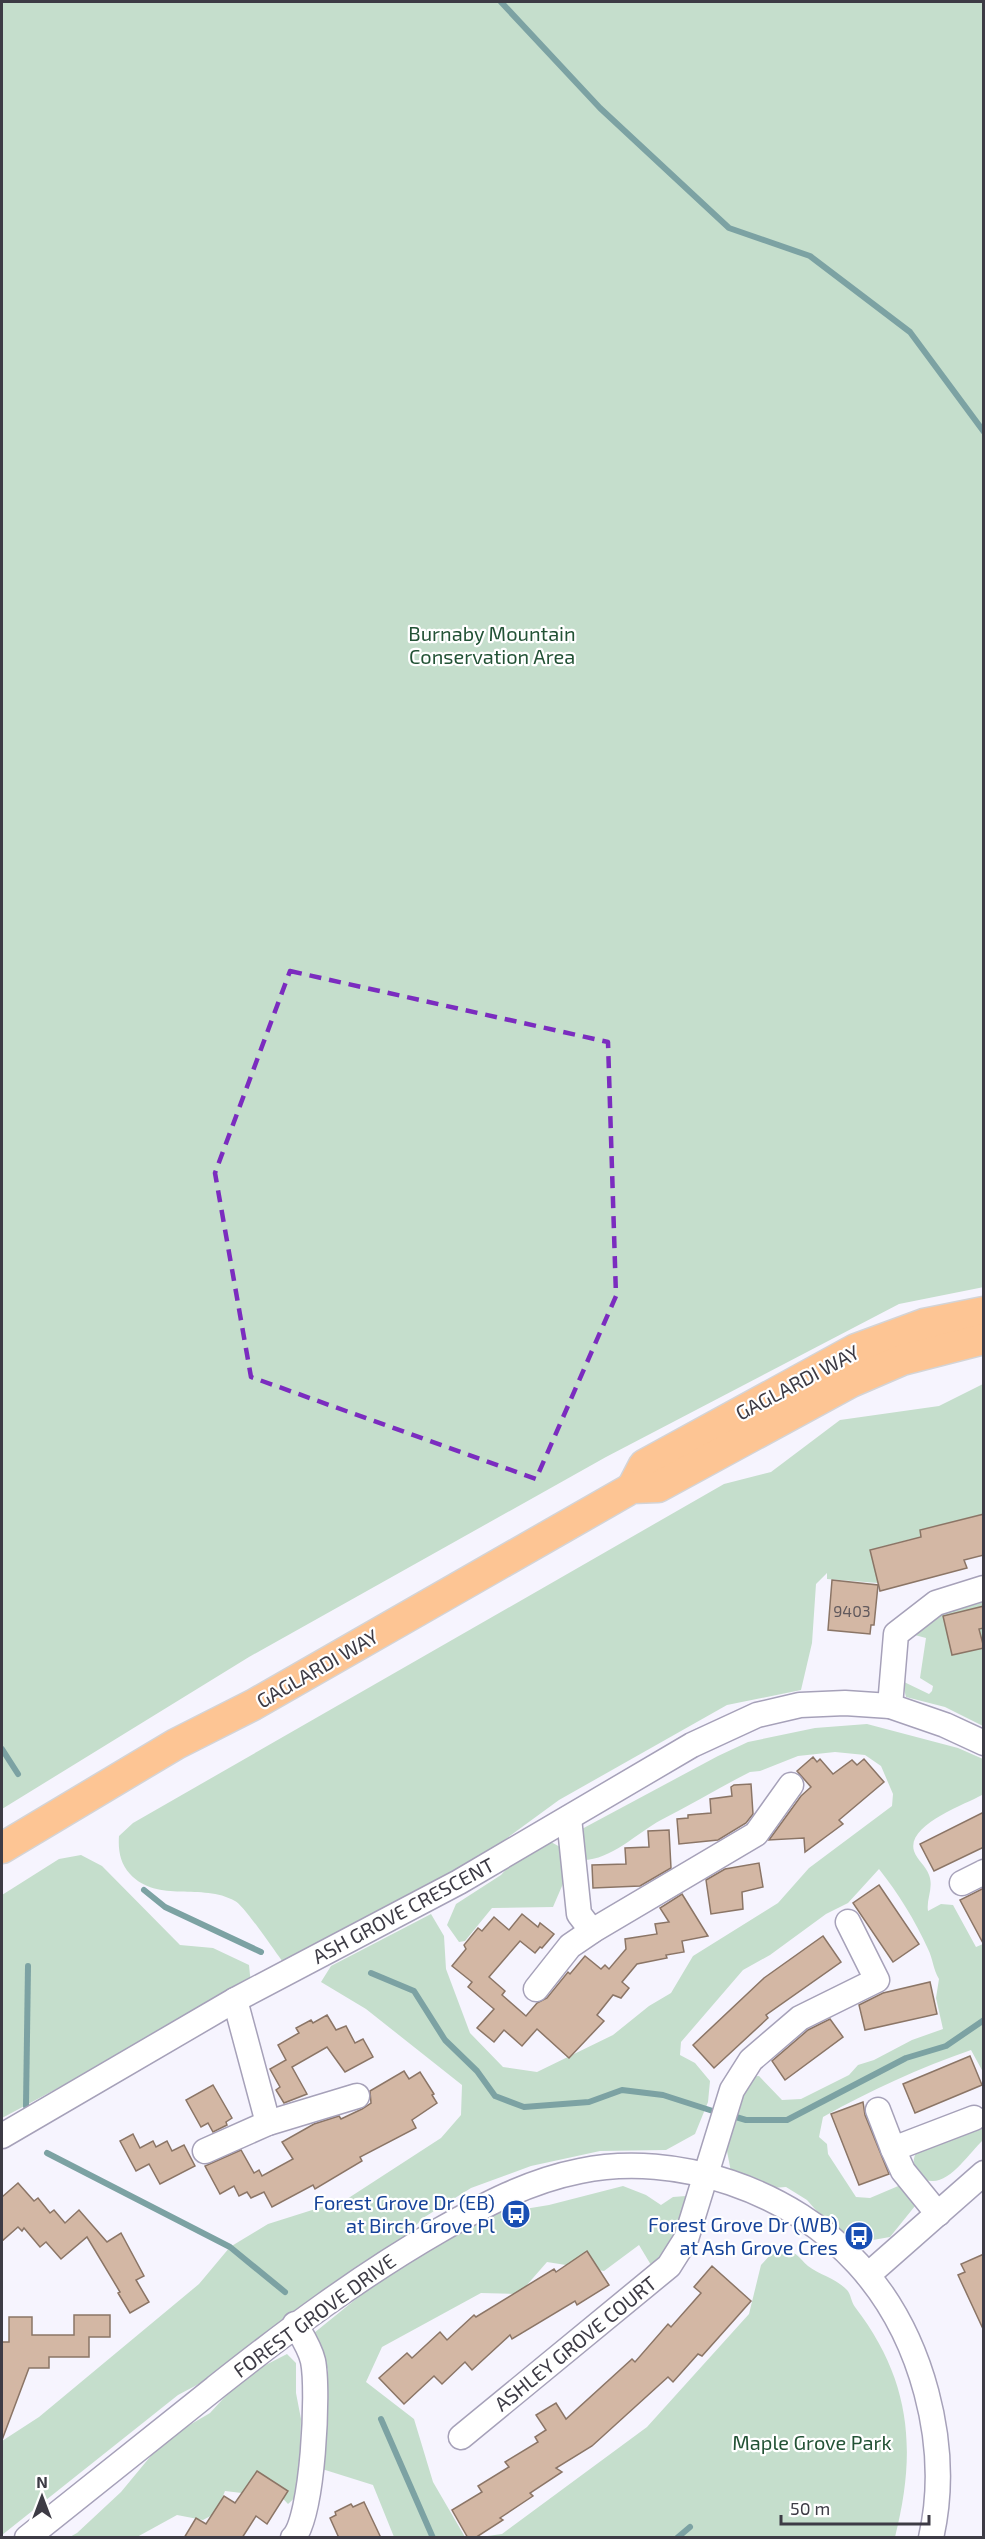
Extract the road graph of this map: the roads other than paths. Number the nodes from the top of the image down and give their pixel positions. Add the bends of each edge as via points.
1 (984, 1312) edge
2 (984, 1339) edge
3 (632, 1488) junction
4 (984, 1588) edge
5 (890, 1706) junction
6 (984, 1743) edge
7 (791, 1785) dead end
8 (570, 1818) junction
9 (2, 1848) edge
10 (984, 1872) edge
11 (962, 1883) dead end
12 (848, 1922) dead end
13 (592, 1931) junction
14 (536, 1989) dead end
15 (235, 2000) junction
16 (357, 2096) dead end
17 (878, 2110) dead end
18 (974, 2118) dead end
19 (268, 2123) junction
20 (2, 2136) edge
21 (893, 2149) junction
22 (205, 2151) dead end
23 (984, 2173) edge
24 (707, 2176) junction
25 (938, 2214) junction
26 (868, 2275) junction
27 (295, 2324) junction
28 (461, 2437) dead end
29 (296, 2536) edge
30 (27, 2538) edge
31 (931, 2538) edge

1 - 3 main road, GAGLARDI WAY via 924,1324 856,1349 644,1465
2 - 3 main road, GAGLARDI WAY via 902,1360 851,1382 658,1487
3 - 9 main road, GAGLARDI WAY via 254,1705 176,1744
4 - 5 street via 936,1603 897,1634
5 - 6 street, ASH GROVE CRESCENT
5 - 8 street, ASH GROVE CRESCENT via 800,1705 758,1715 692,1745
7 - 13 street via 756,1834
8 - 13 street via 579,1914
8 - 15 street, ASH GROVE CRESCENT via 459,1882
10 - 11 street
12 - 24 street, ASHLEY GROVE COURT via 877,1980 800,2018 751,2060 732,2090
13 - 14 street via 570,1946
15 - 19 street
15 - 20 street, ASH GROVE CRESCENT
16 - 19 street
17 - 21 street
18 - 21 street
19 - 22 street
21 - 25 street via 903,2171
23 - 25 street
24 - 26 street, FOREST GROVE DRIVE via 783,2206 814,2226
24 - 27 street, FOREST GROVE DRIVE via 632,2166 581,2171 523,2187 385,2261
24 - 28 street, ASHLEY GROVE COURT via 686,2239 669,2266
25 - 26 street
26 - 31 street, FOREST GROVE DRIVE via 904,2335 930,2406 937,2453
27 - 29 street via 313,2361 315,2385 312,2470
27 - 30 street, FOREST GROVE DRIVE

